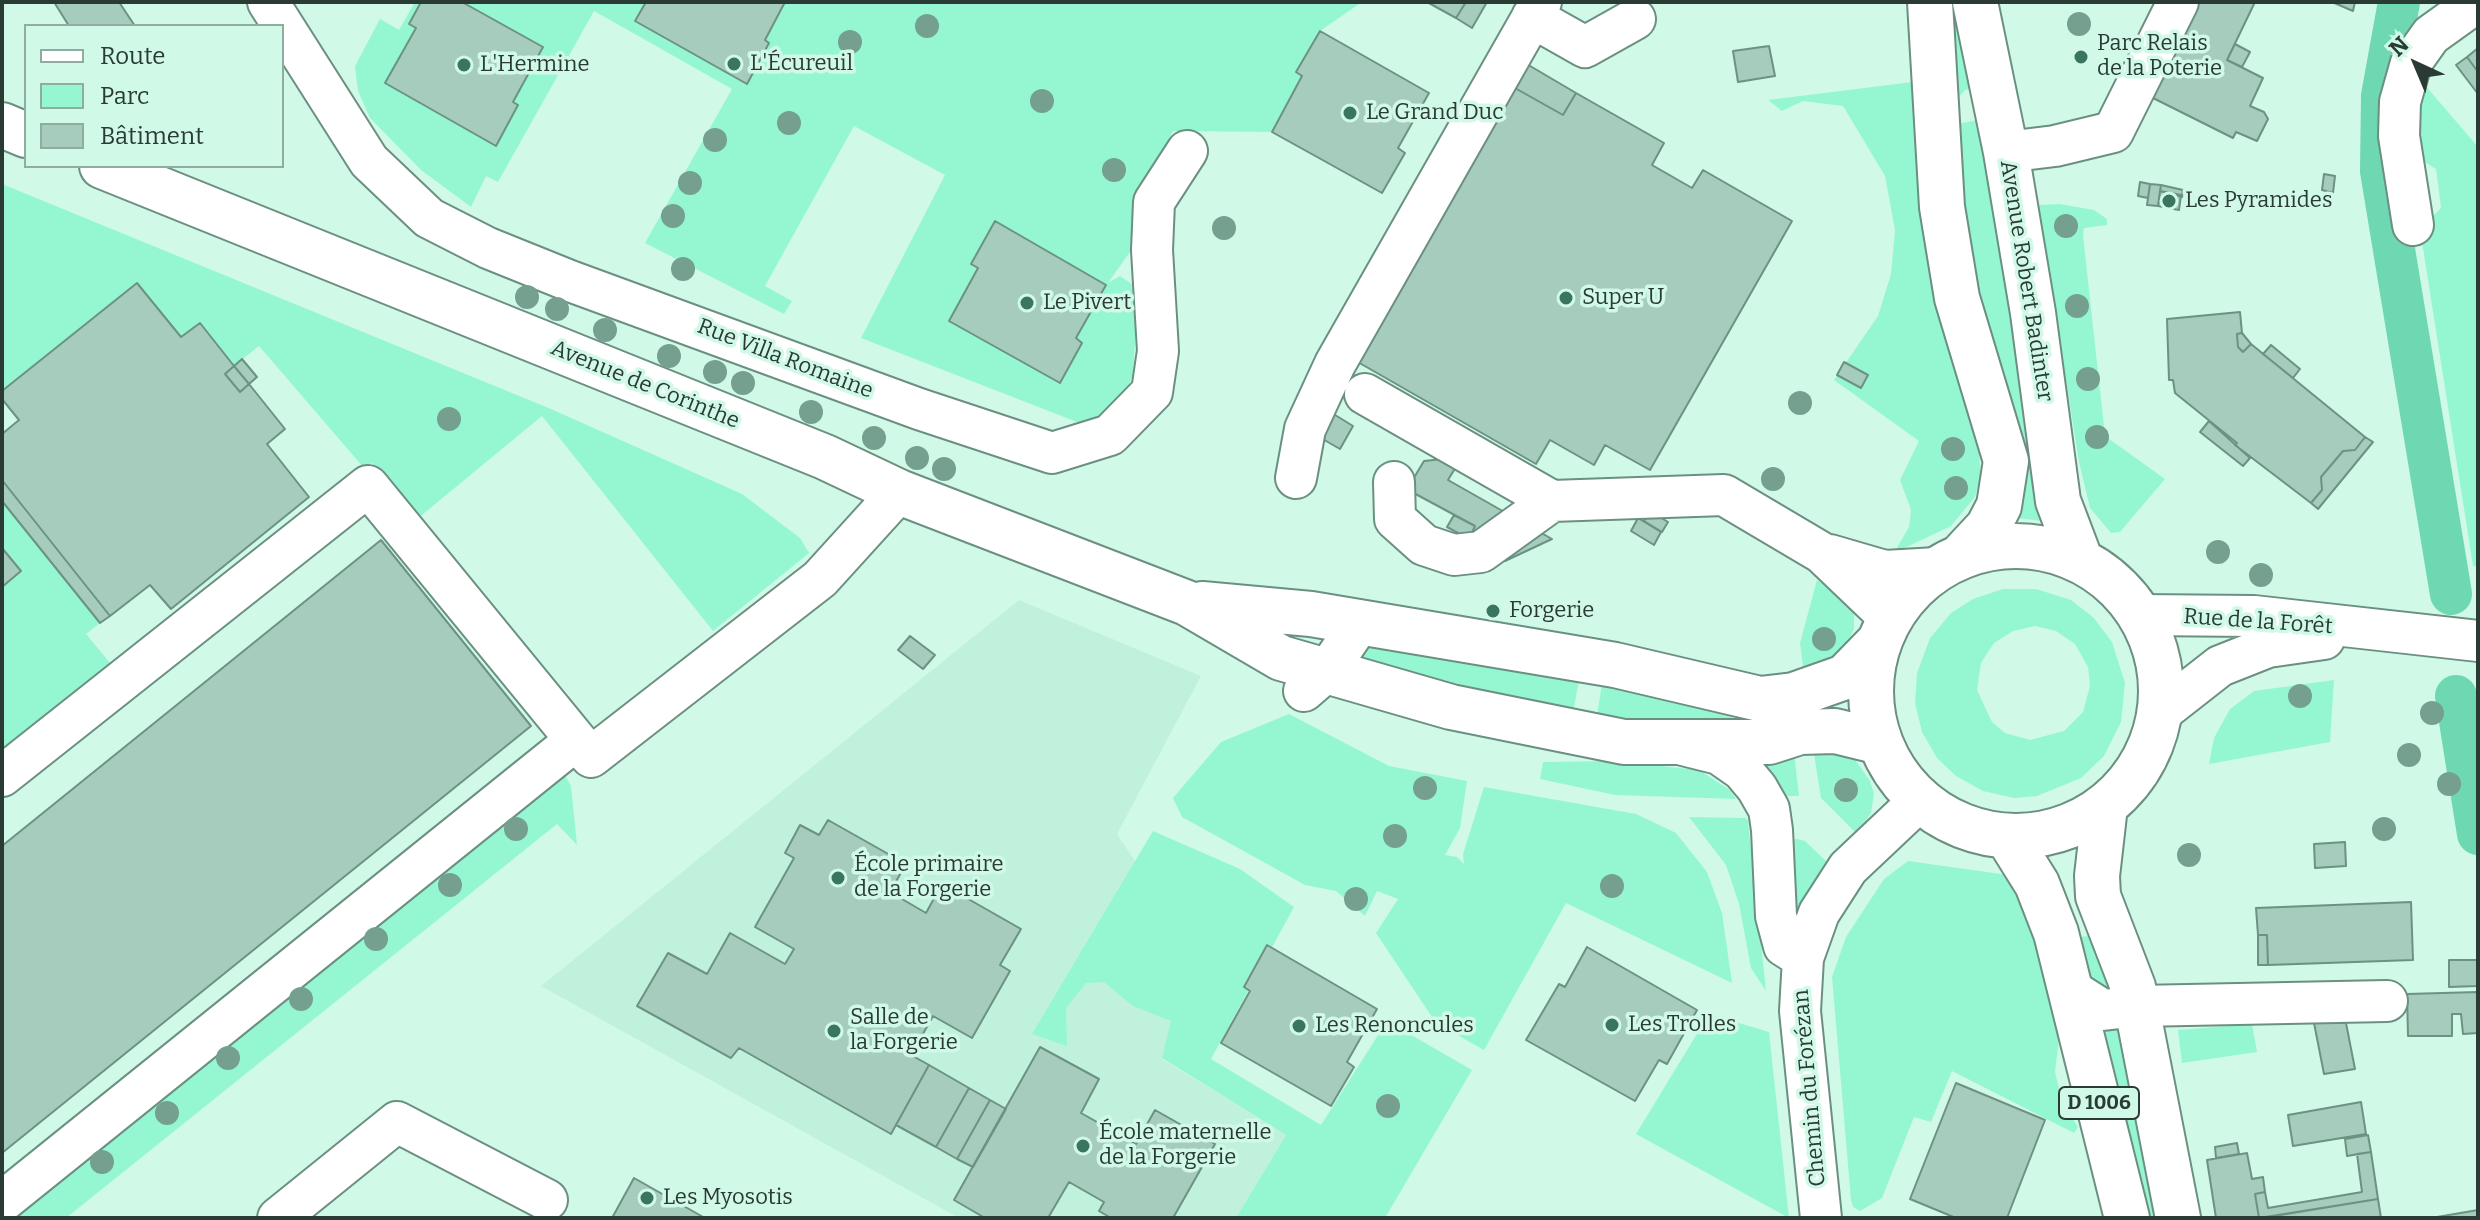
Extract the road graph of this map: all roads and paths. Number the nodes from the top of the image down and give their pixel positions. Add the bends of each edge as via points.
1 (268, 2) edge
2 (1930, 2) edge
3 (1975, 2) edge
4 (2178, 2) edge
5 (2477, 2) edge
6 (1537, 10) edge
7 (1635, 19) dead end
8 (282, 24) edge
9 (284, 27) edge
10 (2, 125) edge
11 (24, 134) edge
12 (1187, 151) dead end
13 (2006, 152) junction
14 (107, 168) edge
15 (2413, 225) dead end
16 (1365, 394) dead end
17 (1296, 478) dead end
18 (1394, 482) dead end
19 (899, 492) junction
20 (1552, 501) junction
21 (1822, 553) junction
22 (2080, 559) junction
23 (1949, 562) junction
24 (1187, 603) junction
25 (2140, 615) junction
26 (1359, 624) junction
27 (1884, 630) junction
28 (2376, 632) junction
29 (2478, 641) edge
30 (1316, 681) junction
31 (2160, 713) junction
32 (576, 740) junction
33 (1671, 742) junction
34 (1880, 742) junction
35 (2, 776) edge
36 (1919, 801) junction
37 (2105, 806) junction
38 (2007, 836) junction
39 (1803, 958) junction
40 (2070, 989) junction
41 (2387, 1001) dead end
42 (2138, 1006) junction
43 (547, 1200) dead end
44 (2, 1202) edge
45 (278, 1218) edge
46 (1821, 1218) edge
47 (2127, 1218) edge
48 (2178, 1218) edge

1 - 8 street, Rue Villa Romaine
2 - 23 main road via 1942,207 1957,298 2006,461 1999,506 1988,527
3 - 13 main road, Avenue Robert Badinter
4 - 13 street via 2113,132
5 - 15 street via 2431,35 2411,63 2400,102 2399,136
6 - 7 street via 1585,47
6 - 17 street via 1335,364 1305,429
9 - 12 street, Rue Villa Romaine via 369,161 429,218 570,281 1052,453 1110,435 1152,392 1158,351 1154,202
10 - 11 main road
13 - 22 main road, Avenue Robert Badinter via 2058,501
14 - 19 main road, Avenue de Corinthe via 825,457
16 - 20 street
18 - 20 street via 1395,519 1424,545 1454,555 1481,552
19 - 24 main road, Avenue de Corinthe
19 - 32 street via 820,579 591,757
20 - 21 street via 1724,495
21 - 23 street via 1885,571
21 - 27 street
22 - 23 main road via 2041,547 2000,546
22 - 25 main road via 2115,584
23 - 27 main road via 1910,590
24 - 26 main road via 1311,614
24 - 30 main road
25 - 28 street, Rue de la Forêt via 2254,616
25 - 31 main road via 2160,670
26 - 27 main road via 1615,665 1760,699 1794,695 1845,677
26 - 30 street
27 - 34 main road via 1871,687
28 - 29 street, Rue de la Forêt
28 - 31 street, Rue de la Forêt via 2268,647 2220,666
30 - 33 main road via 1578,735
31 - 37 main road via 2150,748 2131,780
32 - 35 street via 368,486
32 - 44 street
33 - 34 main road via 1769,742 1800,732 1835,731
33 - 39 street, Chemin du Forézan via 1719,754 1757,788 1769,809 1776,916 1784,946
34 - 36 main road via 1896,774
36 - 38 main road via 1960,825
36 - 39 street, Chemin du Forézan via 1848,868 1819,913
37 - 38 main road via 2042,835
37 - 42 main road, D 1006 via 2098,896
38 - 40 main road, D 1006 via 2047,906
39 - 46 street, Chemin du Forézan via 1800,1011
40 - 42 street via 2103,1010
40 - 47 main road, D 1006
41 - 42 street
42 - 48 main road, D 1006
43 - 45 street via 397,1122

